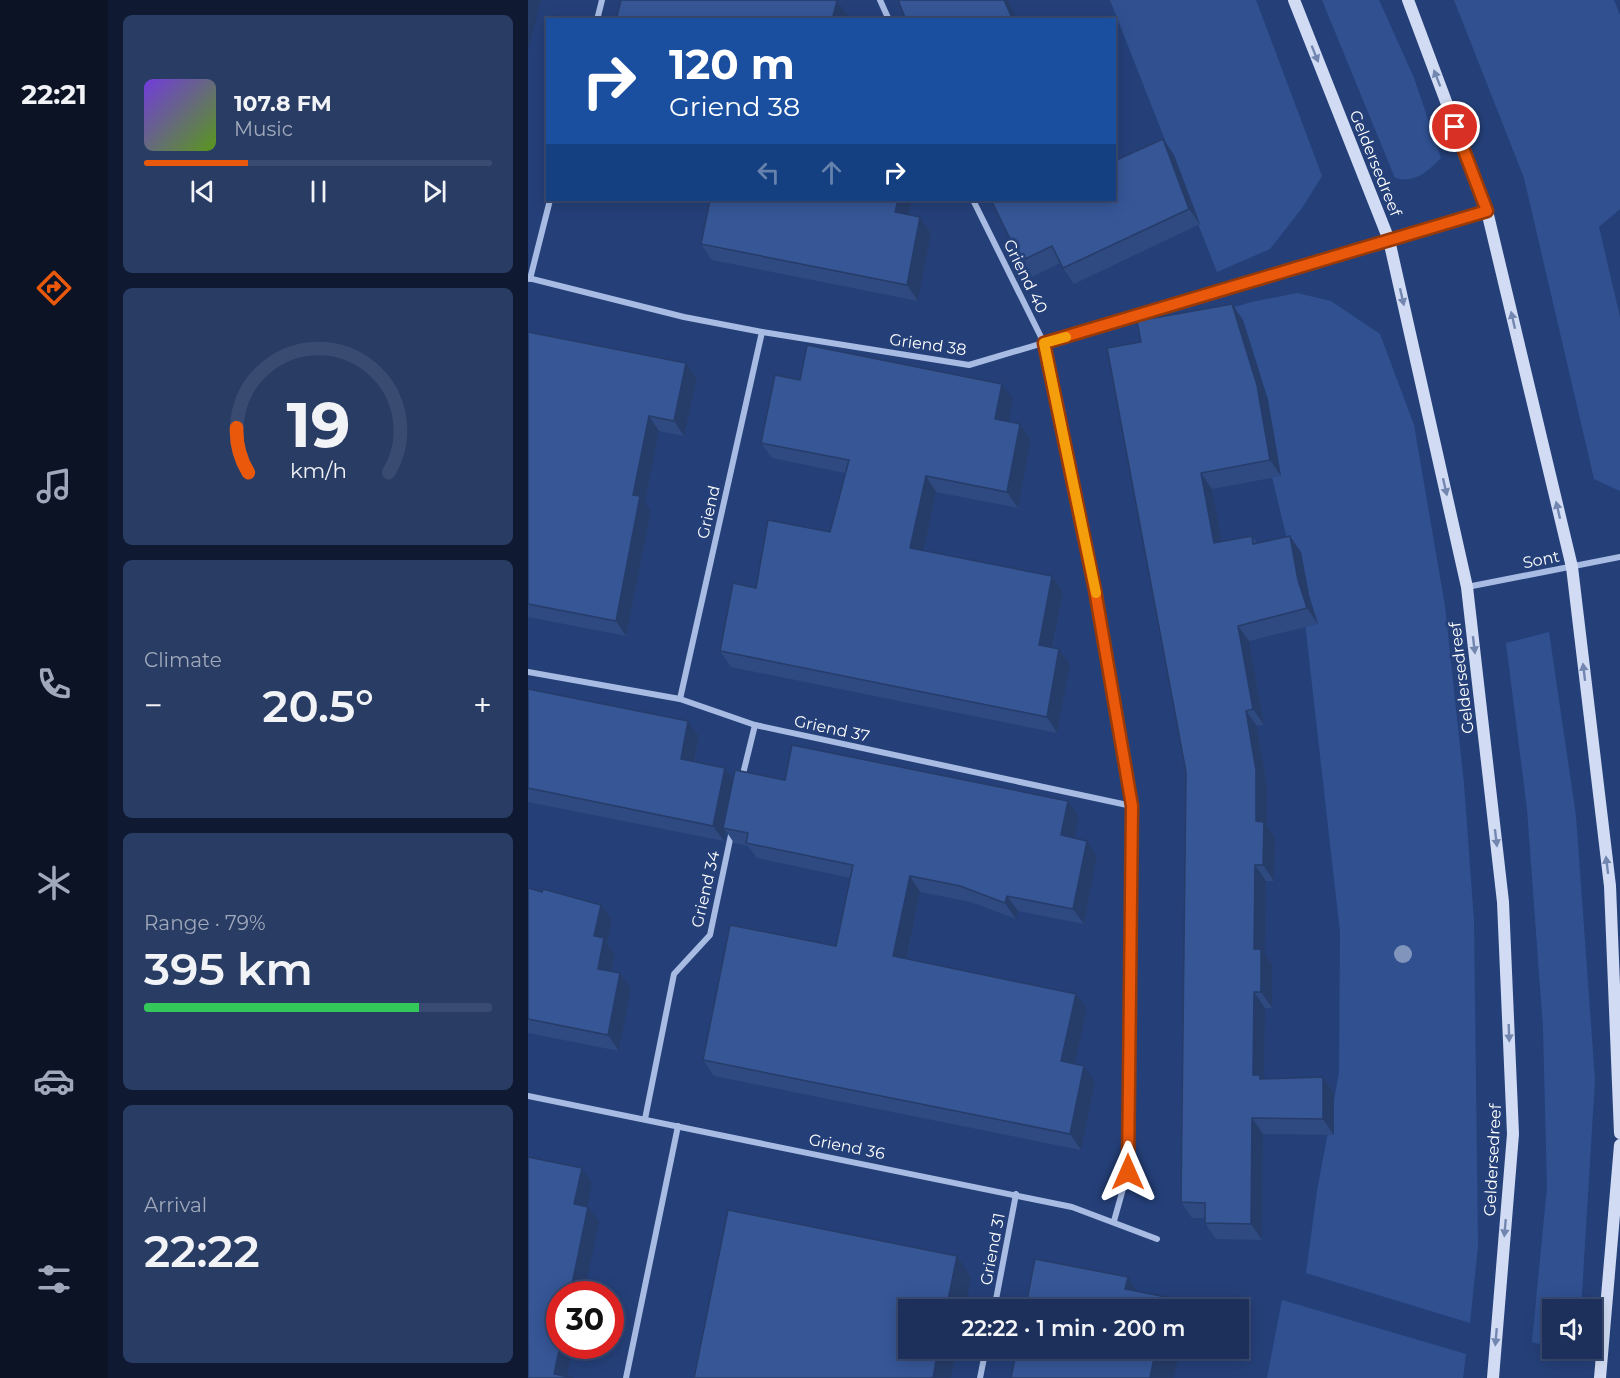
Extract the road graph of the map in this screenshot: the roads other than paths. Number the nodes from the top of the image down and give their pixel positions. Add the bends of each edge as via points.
1 (602, 0) edge
2 (880, 0) edge
3 (1294, 0) edge
4 (1408, 0) edge
5 (598, 18) edge
6 (888, 18) edge
7 (550, 201) edge
8 (974, 201) edge
9 (1487, 211) junction
10 (1389, 240) junction
11 (529, 278) edge
12 (762, 332) junction
13 (1044, 343) junction
14 (1620, 557) edge
15 (1572, 567) junction
16 (1467, 587) junction
17 (528, 672) edge
18 (680, 699) junction
19 (755, 725) junction
20 (741, 783) edge
21 (1132, 806) junction
22 (734, 817) edge
23 (528, 1096) edge
24 (645, 1119) junction
25 (678, 1126) junction
26 (1620, 1133) edge
27 (1620, 1145) edge
28 (1016, 1194) junction
29 (1114, 1221) junction
30 (1157, 1239) dead end
31 (996, 1299) edge
32 (984, 1359) edge
33 (627, 1378) edge
34 (980, 1378) edge
35 (1493, 1378) edge
36 (1600, 1378) edge

1 - 5 street
2 - 6 street
3 -> 10 main road, Geldersedreef
9 -> 4 main road
7 - 11 street, Griend 38
8 - 13 street, Griend 40
9 - 10 street, Griend 38
15 -> 9 main road
10 - 13 street, Griend 38
10 -> 16 main road, Geldersedreef
11 - 12 street, Griend 38
12 - 13 street, Griend 38 via 969,365
12 - 18 street, Griend
13 - 21 street, Griend 40 via 1095,590
14 - 15 street, Sont
15 - 16 street, Sont
26 -> 15 main road via 1610,886
16 -> 35 main road, Geldersedreef via 1503,902 1513,1134
17 - 18 street, Griend 37
18 - 19 street, Griend 37
19 - 20 street
19 - 21 street, Griend 37
21 - 29 street, Griend 40 via 1128,1172
22 - 24 street, Griend 34 via 710,934 674,974
23 - 24 street, Griend 36
24 - 25 street, Griend 36
25 - 28 street, Griend 36
25 - 33 street
27 - 36 main road
28 - 29 street, Griend 36
28 - 31 street, Griend 31
29 - 30 street, Griend 36
32 - 34 street

